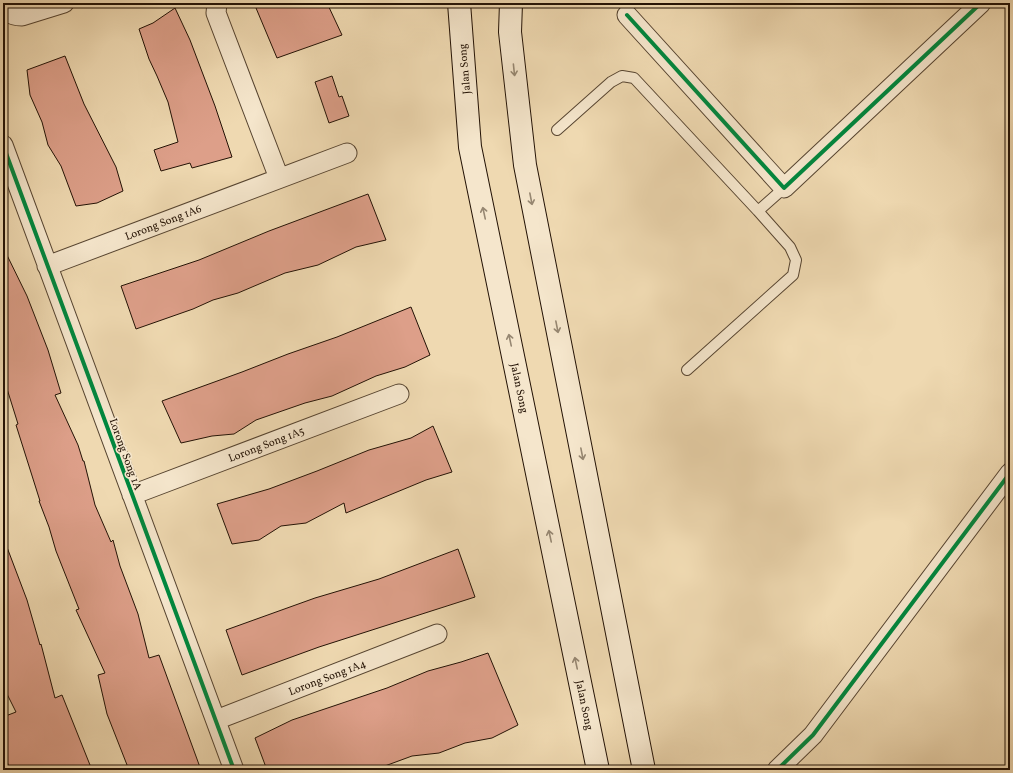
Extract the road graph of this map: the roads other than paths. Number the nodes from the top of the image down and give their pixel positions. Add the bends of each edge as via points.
1 (64, 3) edge
2 (217, 3) edge
3 (459, 3) edge
4 (511, 3) edge
5 (981, 3) edge
6 (3, 9) edge
7 (626, 15) dead end
8 (557, 130) dead end
9 (3, 144) edge
10 (347, 153) dead end
11 (279, 178) junction
12 (784, 188) junction
13 (758, 211) junction
14 (47, 266) junction
15 (687, 370) dead end
16 (399, 394) dead end
17 (1010, 473) edge
18 (132, 495) junction
19 (437, 634) dead end
20 (216, 720) junction
21 (234, 770) edge
22 (598, 770) edge
23 (644, 770) edge
24 (777, 770) edge

1 - 6 street via 22,16 15,16
2 - 11 street via 216,13
22 -> 3 main road, Jalan Song via 470,147
4 -> 23 main road via 510,32 525,165
5 - 12 street
7 - 12 street
8 - 13 lane via 611,82 622,76 634,78
9 - 14 street, Lorong Song 1A
10 - 11 street, Lorong Song 1A6
11 - 14 street, Lorong Song 1A6
12 - 13 lane
13 - 15 lane via 790,246 796,260 792,275
14 - 18 street, Lorong Song 1A
16 - 18 street, Lorong Song 1A5
17 - 24 street via 813,735
18 - 20 street, Lorong Song 1A
19 - 20 street, Lorong Song 1A4
20 - 21 street, Lorong Song 1A

